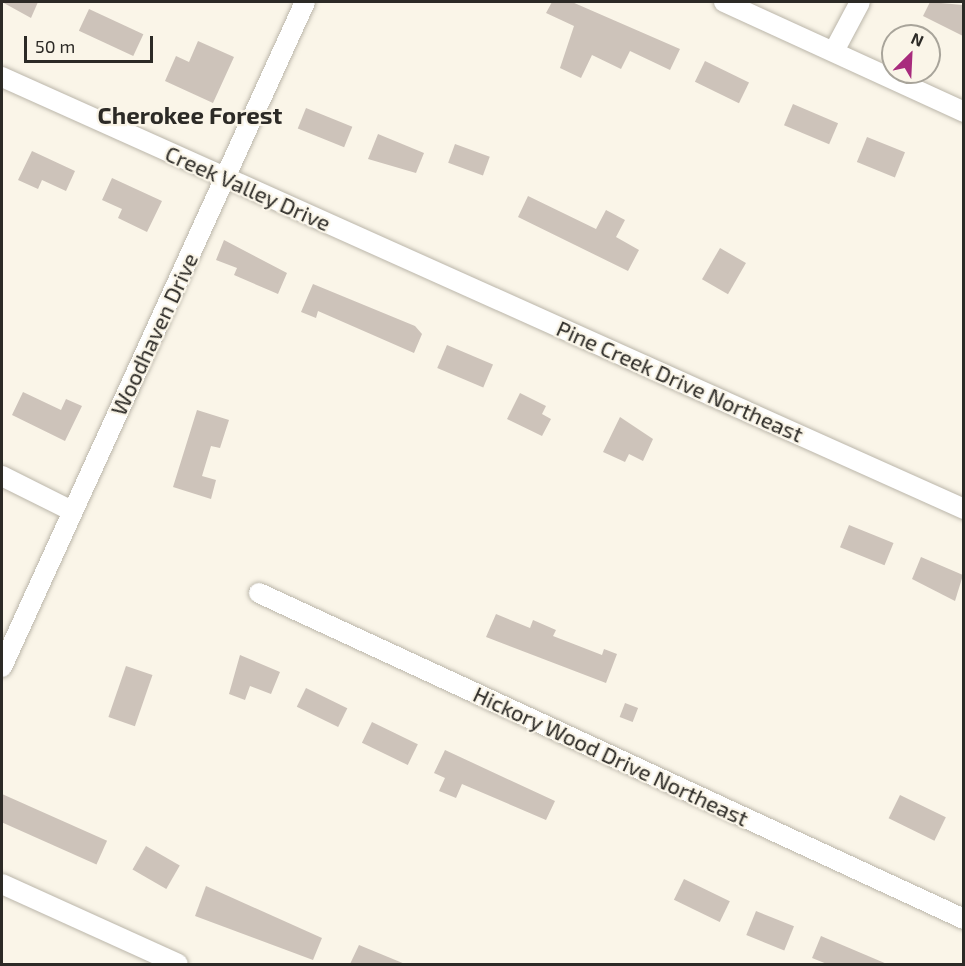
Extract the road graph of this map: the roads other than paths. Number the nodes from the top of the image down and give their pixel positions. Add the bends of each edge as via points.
1 (305, 2) edge
2 (724, 2) edge
3 (860, 2) edge
4 (834, 51) junction
5 (2, 77) edge
6 (963, 112) edge
7 (225, 179) junction
8 (396, 254) joint
9 (2, 476) edge
10 (963, 509) edge
11 (72, 511) junction
12 (259, 593) dead end
13 (2, 667) edge
14 (2, 884) edge
15 (963, 920) edge
16 (178, 964) edge

1 - 7 street, Woodhaven Drive
2 - 4 street
3 - 4 street
4 - 6 street
5 - 7 street, Creek Valley Drive
7 - 8 street, Creek Valley Drive
7 - 11 street, Woodhaven Drive
8 - 10 street, Pine Creek Drive Northeast
9 - 11 street
11 - 13 street, Woodhaven Drive
12 - 15 street, Hickory Wood Drive Northeast
14 - 16 street

